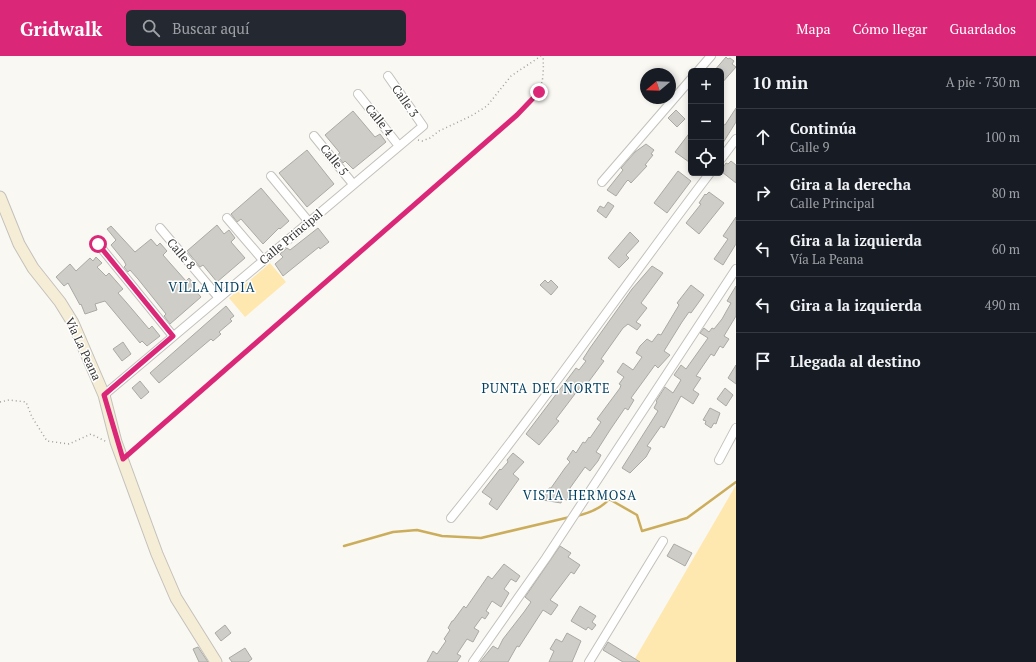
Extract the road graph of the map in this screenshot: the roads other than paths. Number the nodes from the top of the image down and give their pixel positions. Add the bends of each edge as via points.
1 (711, 56) edge
2 (701, 68) edge
3 (388, 76) dead end
4 (688, 82) edge
5 (358, 94) dead end
6 (423, 126) joint
7 (314, 136) dead end
8 (736, 139) edge
9 (399, 146) junction
10 (724, 155) edge
11 (271, 176) dead end
12 (708, 176) edge
13 (602, 182) dead end
14 (354, 184) junction
15 (0, 197) edge
16 (228, 218) dead end
17 (309, 222) junction
18 (160, 228) dead end
19 (98, 244) dead end
20 (263, 260) junction
21 (736, 269) edge
22 (219, 298) junction
23 (173, 336) junction
24 (104, 395) junction
25 (736, 428) edge
26 (719, 460) dead end
27 (451, 518) dead end
28 (663, 541) dead end
29 (216, 662) edge
30 (473, 662) edge
31 (589, 662) edge

1 - 2 street
3 - 6 street, Calle 3
4 - 13 street
5 - 9 street, Calle 4
6 - 9 street, Calle Principal
7 - 14 street, Calle 5
8 - 10 street
9 - 14 street, Calle Principal
11 - 17 street
12 - 27 street via 543,400
14 - 17 street, Calle Principal
15 - 24 street, Vía La Peana via 33,268 73,323
16 - 20 street
17 - 20 street, Calle Principal
18 - 22 street, Calle 8
19 - 23 street
20 - 22 street, Calle Principal
21 - 30 street via 546,558
22 - 23 street, Calle Principal
23 - 24 street, Calle Principal
24 - 29 street, Vía La Peana via 116,442 157,554 176,598
25 - 26 street
28 - 31 street

